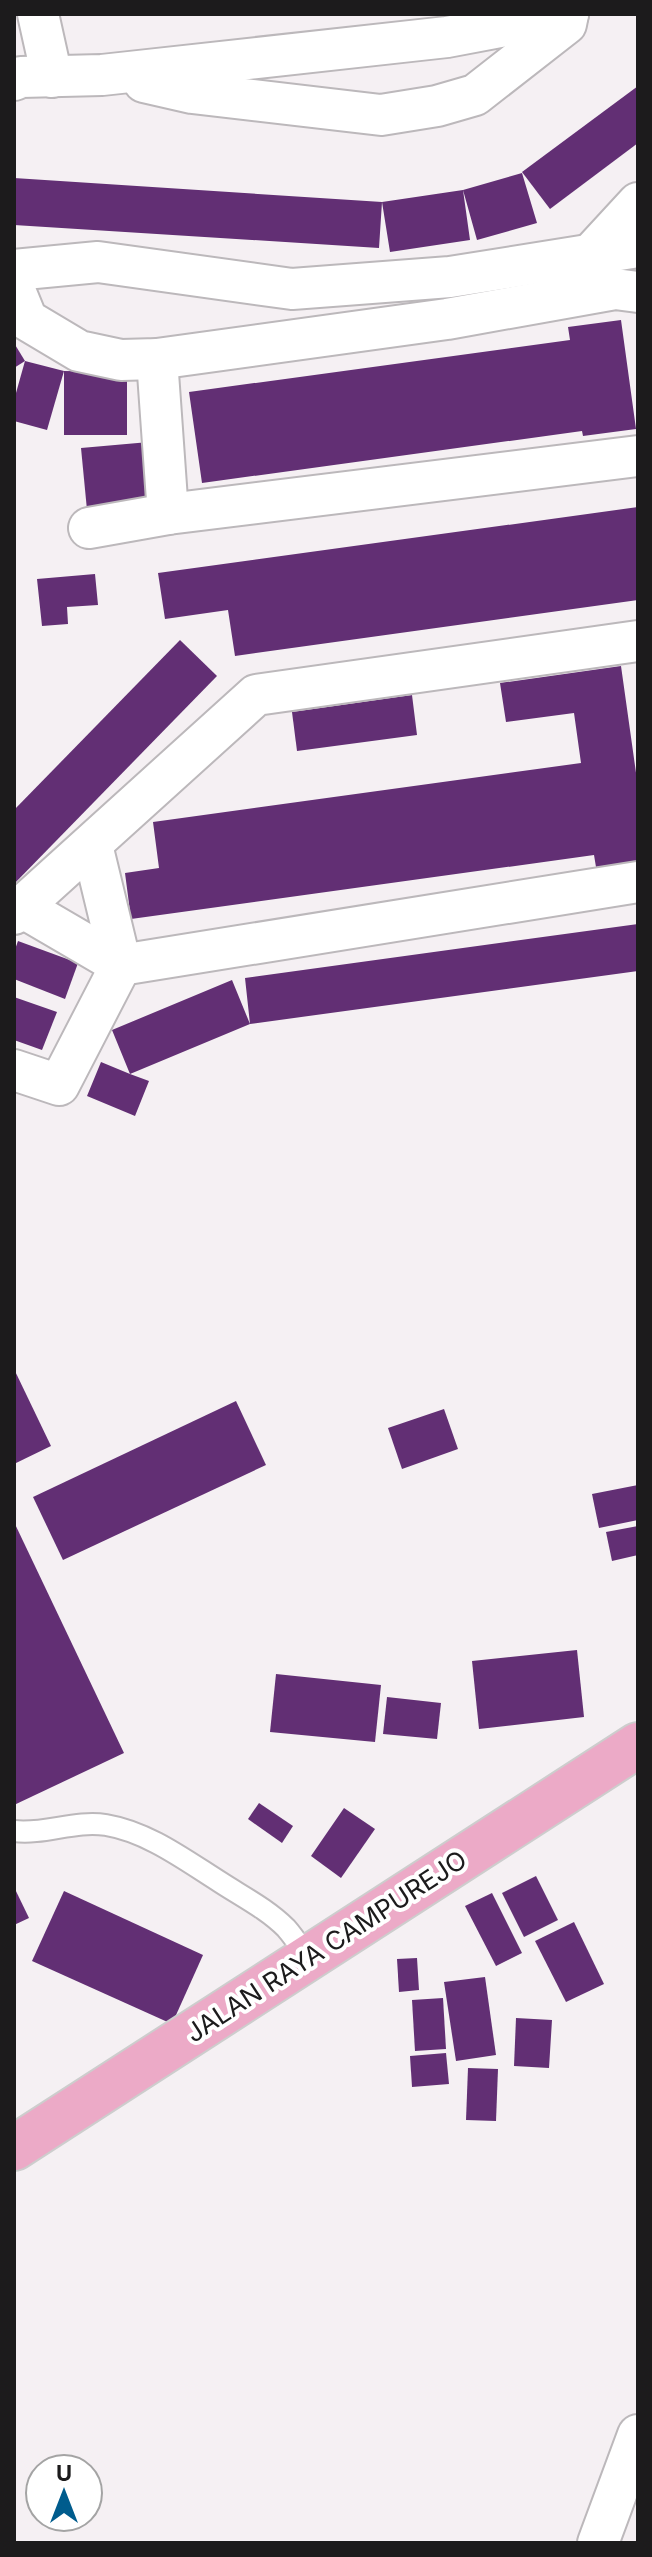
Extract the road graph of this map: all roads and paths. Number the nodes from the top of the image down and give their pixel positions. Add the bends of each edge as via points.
1 (38, 14) edge
2 (568, 14) edge
3 (113, 74) junction
4 (33, 78) edge
5 (638, 203) edge
6 (638, 247) edge
7 (591, 254) junction
8 (14, 270) edge
9 (450, 277) junction
10 (14, 288) edge
11 (638, 292) edge
12 (447, 319) junction
13 (157, 359) junction
14 (638, 456) edge
15 (168, 514) junction
16 (89, 528) dead end
17 (638, 641) edge
18 (92, 845) junction
19 (638, 882) edge
20 (17, 910) edge
21 (121, 965) junction
22 (14, 1070) edge
23 (638, 1745) edge
24 (14, 1831) edge
25 (308, 1958) junction
26 (14, 2148) edge
27 (638, 2435) edge
28 (598, 2543) edge

1 - 4 street
2 - 3 street via 447,37
2 - 3 street via 566,24 475,95 381,115 192,93
3 - 4 street
5 - 7 street
6 - 7 street
7 - 9 street
8 - 9 street via 98,262 292,289
9 - 12 street
10 - 13 street via 27,320 79,351 121,360
11 - 12 street via 615,289
12 - 13 street
13 - 15 street
14 - 15 street
15 - 16 street
17 - 18 street via 256,695
18 - 20 street
18 - 21 street
19 - 21 street
20 - 21 street
21 - 22 street via 59,1085
23 - 25 main road, JALAN RAYA CAMPUREJO
24 - 25 lane via 104,1825 136,1833 268,1913
25 - 26 main road, JALAN RAYA CAMPUREJO
27 - 28 street

